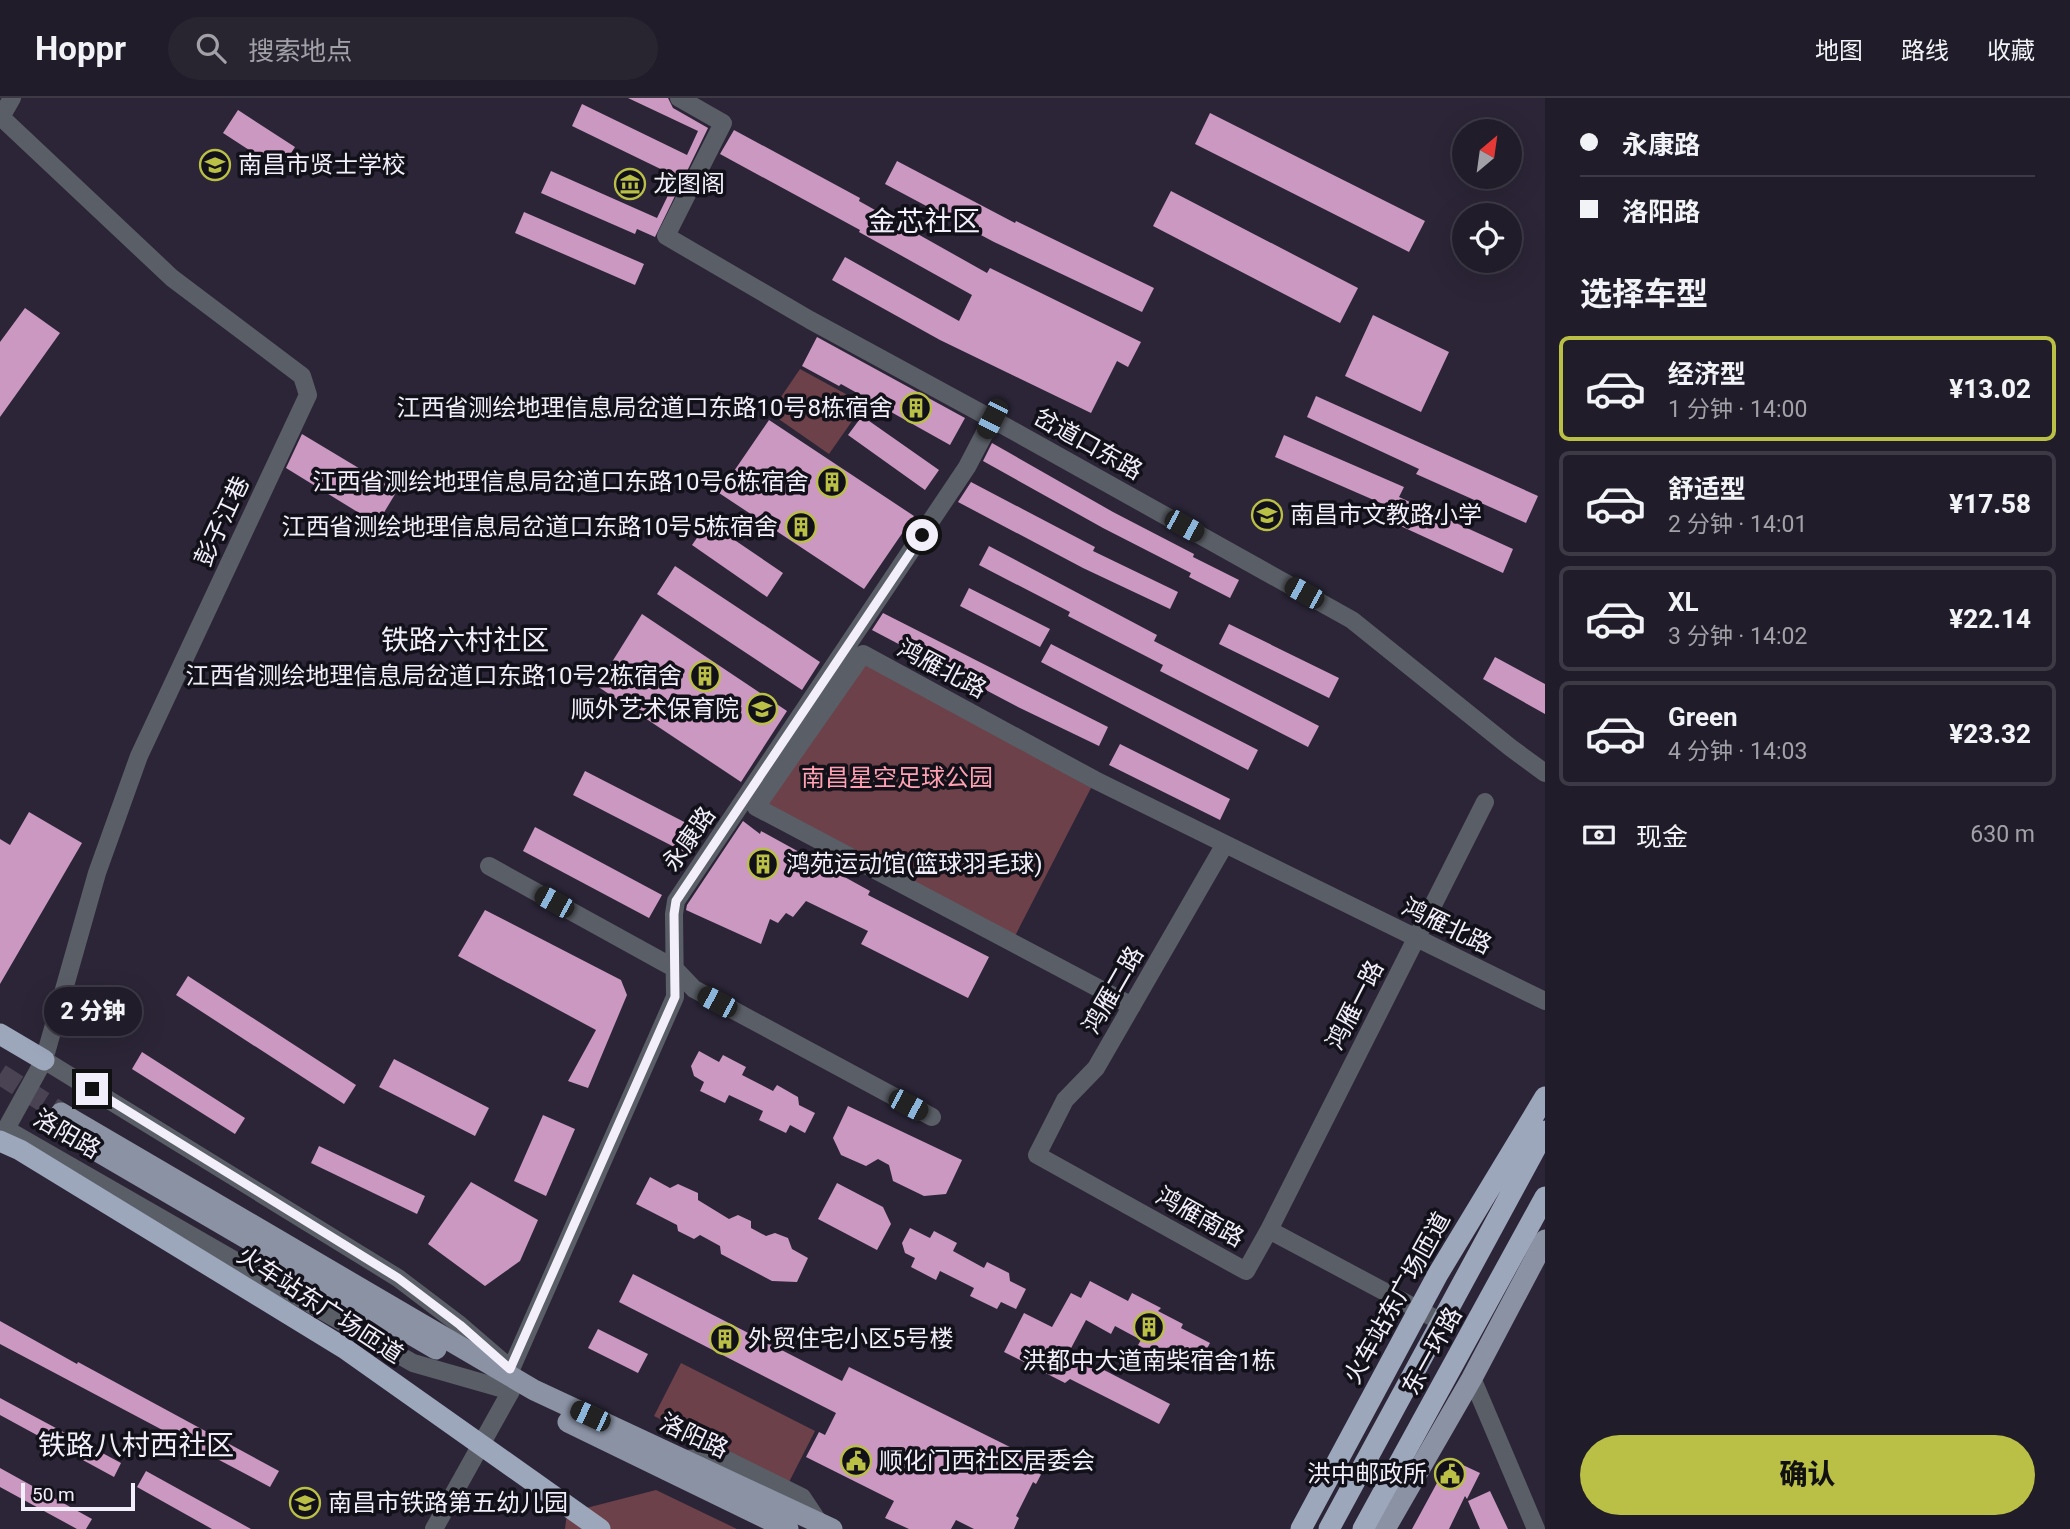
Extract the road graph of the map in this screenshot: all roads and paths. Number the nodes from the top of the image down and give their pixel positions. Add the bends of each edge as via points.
1 (12, 98) edge
2 (679, 98) edge
3 (1, 117) edge
4 (992, 419) junction
5 (1545, 773) edge
6 (1485, 802) dead end
7 (1225, 844) junction
8 (489, 866) dead end
9 (1417, 938) junction
10 (674, 968) junction
11 (1545, 1001) edge
12 (1132, 1006) junction
13 (0, 1034) edge
14 (44, 1060) junction
15 (1545, 1097) edge
16 (1545, 1114) edge
17 (932, 1117) dead end
18 (1545, 1131) edge
19 (3, 1135) edge
20 (1037, 1155) joint
21 (0, 1158) edge
22 (1545, 1197) edge
23 (1269, 1230) junction
24 (1545, 1240) edge
25 (1434, 1318) junction
26 (510, 1369) junction
27 (1463, 1371) junction
28 (534, 1390) junction
29 (511, 1391) junction
30 (826, 1526) edge
31 (434, 1529) edge
32 (600, 1529) edge
33 (788, 1529) edge
34 (1301, 1529) edge
35 (1319, 1529) edge
36 (1329, 1529) edge
37 (1363, 1529) edge
38 (1383, 1529) edge
39 (1536, 1529) edge

1 - 3 street
2 - 4 street, 岔道口东路 via 723,123 666,236
3 - 14 street, 彭子江巷 via 172,278 302,376 307,395 139,756 97,873
4 - 5 street, 岔道口东路 via 1352,620
4 - 10 street, 永康路 via 967,467 676,901
6 - 9 street, 鸿雁一路
7 - 9 street, 鸿雁北路
7 - 12 street, 鸿雁二路
7 - 12 street, 鸿雁北路 via 1095,780 863,654 757,807
8 - 10 street
9 - 11 street, 鸿雁北路
9 - 23 street, 鸿雁一路
10 - 17 street via 694,989
10 - 26 street, 永康路 via 675,997
12 - 20 street, 鸿雁二路 via 1096,1068 1065,1100
13 - 14 highway
14 - 19 street, 洛阳路
14 - 26 street, 洛阳路 via 398,1278
15 - 34 highway, 火车站东广场匝道 via 1438,1274
16 - 25 main road
18 - 36 highway, 东一环路
19 - 21 street
19 - 29 street, 洛阳路 via 413,1363
19 - 32 highway, 火车站东广场匝道 via 20,1150 344,1348
20 - 23 street, 鸿雁南路 via 1247,1271
22 - 27 highway, 东一环路
23 - 25 street, 鸿雁南路
24 - 27 main road
25 - 35 main road
26 - 28 street, 洛阳路
27 - 37 highway, 东一环路
27 - 38 main road
27 - 39 street
28 - 29 main road, 洛阳路 via 57,1120 370,1312
28 - 30 main road, 洛阳路
29 - 31 street
29 - 33 main road, 洛阳路

